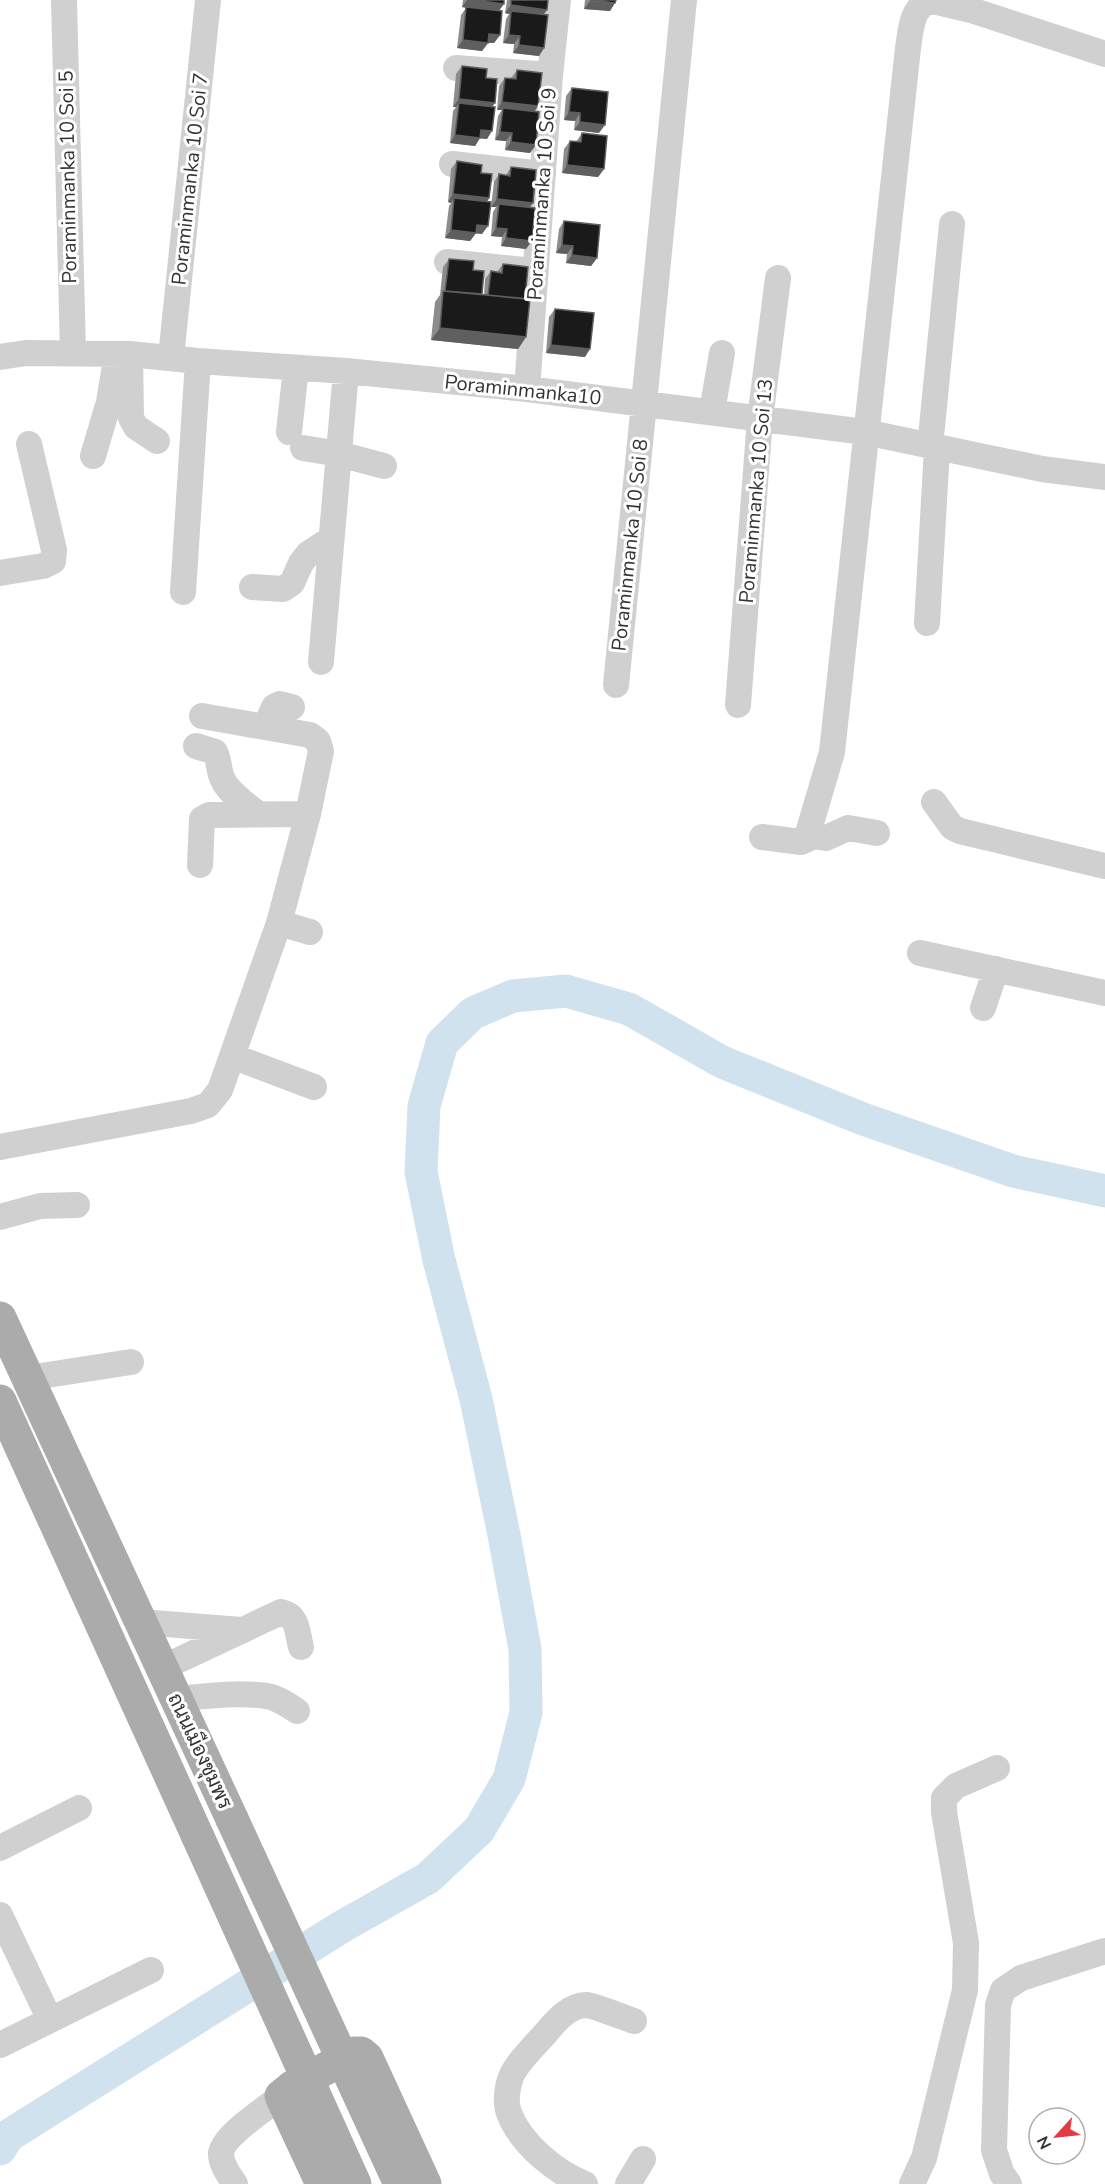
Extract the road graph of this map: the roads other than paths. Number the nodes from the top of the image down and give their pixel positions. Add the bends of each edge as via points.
1 (64, 0) edge
2 (208, 0) edge
3 (558, 0) edge
4 (684, 0) edge
5 (973, 5) edge
6 (1105, 54) edge
7 (456, 68) dead end
8 (550, 75) junction
9 (452, 164) dead end
10 (543, 174) junction
11 (952, 224) dead end
12 (447, 262) edge
13 (536, 271) junction
14 (778, 278) dead end
15 (73, 353) junction
16 (722, 353) dead end
17 (123, 354) junction
18 (0, 357) edge
19 (171, 357) junction
20 (198, 361) junction
21 (296, 368) junction
22 (346, 371) junction
23 (527, 389) junction
24 (644, 404) junction
25 (712, 412) junction
26 (760, 419) junction
27 (865, 432) junction
28 (157, 441) dead end
29 (29, 444) dead end
30 (934, 447) junction
31 (339, 454) junction
32 (93, 456) dead end
33 (384, 466) dead end
34 (1105, 477) edge
35 (331, 539) junction
36 (0, 573) edge
37 (252, 587) dead end
38 (183, 592) dead end
39 (927, 623) dead end
40 (321, 662) dead end
41 (616, 686) dead end
42 (738, 705) dead end
43 (292, 707) dead end
44 (202, 716) dead end
45 (265, 727) junction
46 (196, 746) dead end
47 (934, 802) dead end
48 (258, 814) junction
49 (308, 814) junction
50 (877, 833) dead end
51 (809, 835) junction
52 (762, 837) dead end
53 (200, 865) dead end
54 (1105, 866) edge
55 (279, 923) junction
56 (310, 932) dead end
57 (920, 953) dead end
58 (996, 969) junction
59 (1105, 993) edge
60 (983, 1008) dead end
61 (232, 1056) junction
62 (314, 1087) dead end
63 (0, 1148) edge
64 (77, 1205) dead end
65 (0, 1217) edge
66 (0, 1318) edge
67 (131, 1362) dead end
68 (28, 1378) junction
69 (0, 1401) edge
70 (141, 1622) junction
71 (244, 1630) junction
72 (301, 1647) dead end
73 (162, 1668) junction
74 (176, 1699) junction
75 (297, 1711) dead end
76 (998, 1768) dead end
77 (79, 1808) dead end
78 (0, 1848) edge
79 (0, 1915) edge
80 (1105, 1951) edge
81 (151, 1970) dead end
82 (50, 2020) junction
83 (634, 2021) dead end
84 (0, 2045) edge
85 (281, 2096) junction
86 (643, 2159) dead end
87 (235, 2184) edge
88 (322, 2184) edge
89 (355, 2184) edge
90 (400, 2184) edge
91 (424, 2184) edge
92 (585, 2184) edge
93 (628, 2184) edge
94 (912, 2184) edge
95 (1009, 2184) edge

1 - 15 street, Poraminmanka 10 Soi 5
2 - 19 street, Poraminmanka 10 Soi 7
3 - 8 street, Poraminmanka 10 Soi 9
4 - 24 street, Poraminmanka 10 Soi 8
5 - 6 street
5 - 27 street via 929,0 914,15
7 - 8 street
8 - 10 street, Poraminmanka 10 Soi 9
9 - 10 street
10 - 13 street, Poraminmanka 10 Soi 9
11 - 30 street
12 - 13 street
13 - 23 street, Poraminmanka 10 Soi 9
14 - 26 street, Poraminmanka 10 Soi 13
15 - 17 street, Poraminmanka10
15 - 18 street, Poraminmanka10
16 - 25 street
17 - 19 street, Poraminmanka10
17 - 28 street via 131,418 136,427
17 - 32 street
19 - 20 street, Poraminmanka10
20 - 21 street, Poraminmanka10
20 - 38 street
21 - 22 street, Poraminmanka10
21 - 31 street via 296,440
22 - 23 street, Poraminmanka10
22 - 31 street
23 - 24 street, Poraminmanka10
24 - 25 street, Poraminmanka10
24 - 41 street, Poraminmanka 10 Soi 8
25 - 26 street, Poraminmanka10
26 - 27 street, Poraminmanka10
26 - 42 street, Poraminmanka 10 Soi 13
27 - 30 street, Poraminmanka10
27 - 51 street via 832,752
29 - 36 street via 54,550 53,561
30 - 34 street, Poraminmanka10 via 1042,469
30 - 39 street
31 - 33 street
31 - 35 street
35 - 37 street via 308,554 292,583 283,589
35 - 40 street
43 - 45 street via 274,706
44 - 45 street
45 - 49 street via 310,735 318,741 321,751
46 - 48 street via 215,752 221,778
47 - 54 street via 960,831
48 - 49 street
48 - 53 street via 209,815 202,819
49 - 55 street
50 - 51 street via 848,828 826,838
51 - 52 street via 801,842
55 - 56 street
55 - 61 street
57 - 58 street
58 - 59 street
58 - 60 street
61 - 62 street
61 - 63 street via 220,1090 208,1105
64 - 65 street via 40,1206
66 - 68 main road, ถนนเมืองชุมพร
67 - 68 street
68 - 70 main road, ถนนเมืองชุมพร
69 - 89 main road, ถนนเมืองชุมพร, bridge
70 - 71 street
70 - 73 main road, ถนนเมืองชุมพร
71 - 72 street via 280,1612 289,1614
71 - 73 street
73 - 74 main road, ถนนเมืองชุมพร
74 - 75 street via 268,1696
74 - 90 main road, ถนนเมืองชุมพร, bridge
76 - 94 street via 956,1786 944,1798 966,1943 965,1990 924,2158
77 - 78 street
79 - 82 street
80 - 95 street via 1021,1978 1003,1990 998,2005 994,2151
81 - 82 street
82 - 84 street
83 - 92 street via 586,2005 574,2008 557,2020 511,2074 508,2113 522,2134 542,2157
85 - 87 street via 228,2138 221,2153
85 - 88 main road
85 - 91 main road via 354,2053 361,2053 367,2058
86 - 93 street

